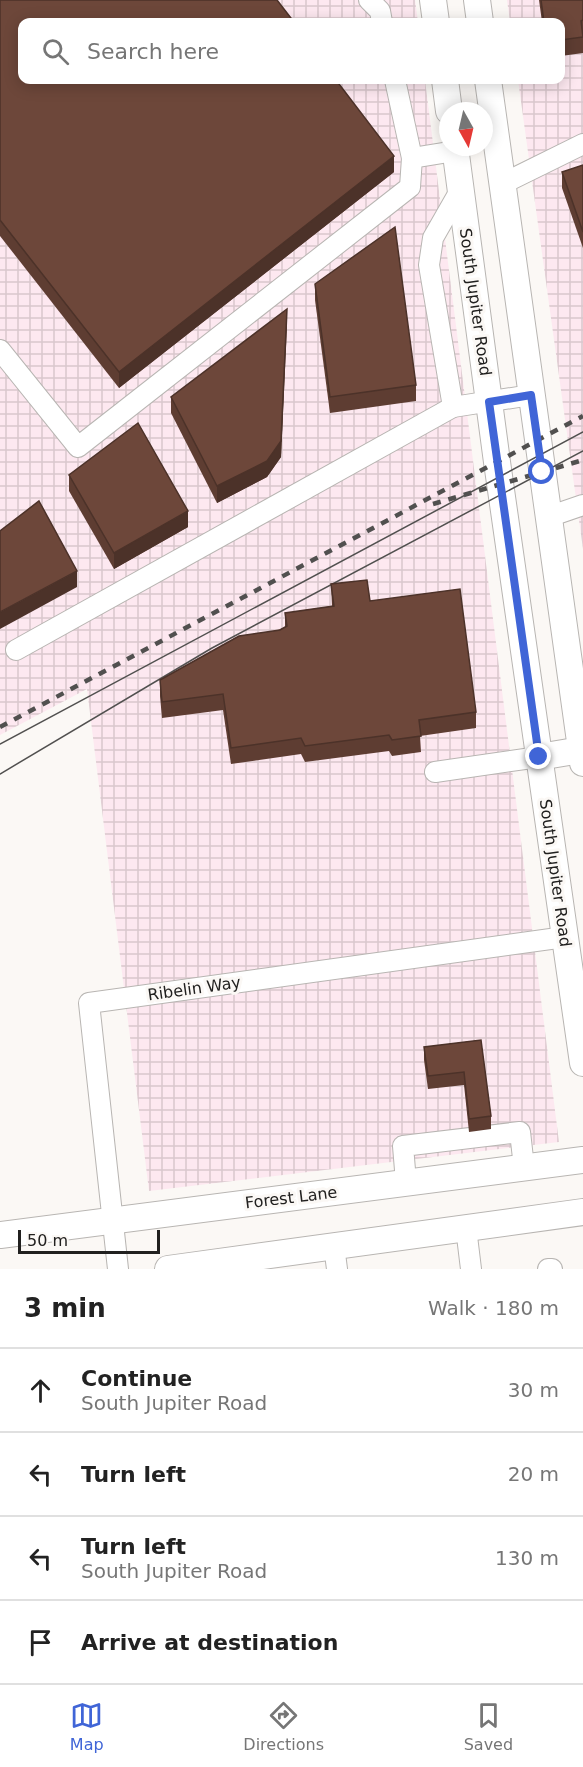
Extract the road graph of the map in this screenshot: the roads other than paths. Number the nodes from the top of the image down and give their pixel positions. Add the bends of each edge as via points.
1 (369, 0) edge
2 (433, 0) edge
3 (477, 0) edge
4 (381, 18) edge
5 (435, 18) edge
6 (479, 18) edge
7 (396, 84) edge
8 (446, 84) edge
9 (489, 84) edge
10 (448, 102) edge
11 (583, 144) edge
12 (439, 152) edge
13 (456, 156) edge
14 (412, 158) junction
15 (502, 184) junction
16 (461, 189) junction
17 (0, 350) edge
18 (531, 395) junction
19 (489, 402) junction
20 (453, 407) junction
21 (583, 505) edge
22 (548, 517) junction
23 (16, 650) dead end
24 (582, 754) edge
25 (539, 757) junction
26 (435, 772) dead end
27 (565, 937) junction
28 (583, 1063) edge
29 (583, 1160) edge
30 (524, 1167) junction
31 (406, 1182) junction
32 (583, 1212) edge
33 (112, 1219) junction
34 (466, 1228) junction
35 (0, 1235) edge
36 (336, 1258) edge
37 (262, 1263) edge
38 (118, 1269) edge
39 (168, 1269) edge
40 (471, 1269) edge

1 - 4 lane
2 - 5 main road
3 - 6 main road
7 - 14 lane
8 - 10 main road
9 - 15 main road
11 - 15 lane
12 - 14 lane
13 - 16 main road, South Jupiter Road
14 - 17 lane via 410,187 78,447
15 - 16 main road
15 - 18 main road
16 - 19 main road, South Jupiter Road
16 - 20 lane via 432,238 429,265
18 - 19 lane
18 - 22 main road
19 - 20 lane
19 - 25 main road, South Jupiter Road
20 - 23 lane
21 - 22 lane
22 - 24 main road
24 - 25 main road
25 - 26 lane
25 - 27 main road, South Jupiter Road
27 - 28 main road, South Jupiter Road
27 - 33 lane, Ribelin Way via 89,1003
29 - 30 main road, Forest Lane
30 - 31 main road, Forest Lane
30 - 31 lane via 520,1132 426,1143 403,1146
31 - 33 main road, Forest Lane
32 - 34 main road
33 - 35 main road, Forest Lane
33 - 38 lane, Ribelin Way
34 - 36 main road
34 - 40 lane
36 - 37 main road
37 - 39 main road

